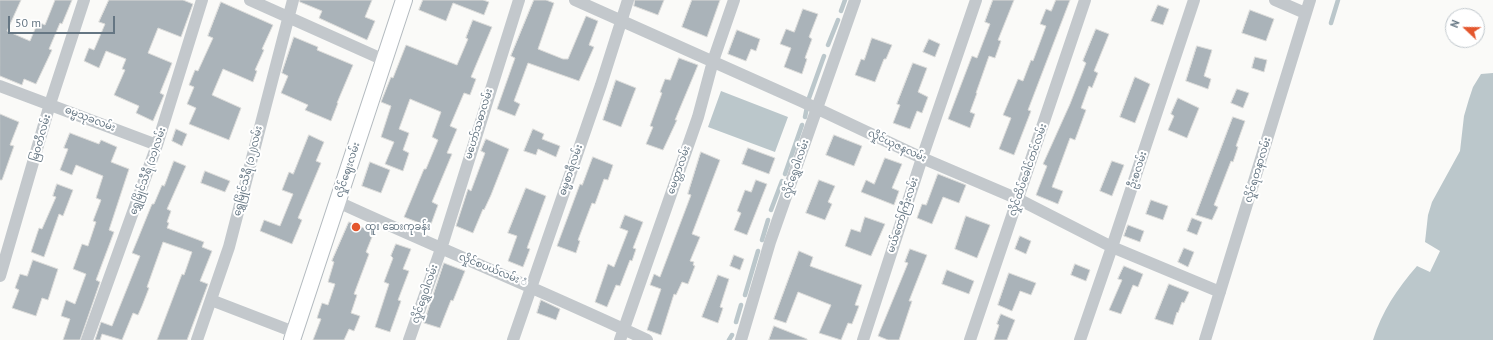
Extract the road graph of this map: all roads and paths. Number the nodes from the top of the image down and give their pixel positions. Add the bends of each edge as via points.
1 (84, 0) edge
2 (202, 0) edge
3 (250, 0) edge
4 (293, 0) edge
5 (404, 0) edge
6 (519, 0) edge
7 (575, 0) edge
8 (628, 0) edge
9 (734, 0) edge
10 (855, 0) edge
11 (976, 0) edge
12 (1085, 0) edge
13 (1194, 0) edge
14 (1275, 0) edge
15 (1310, 0) edge
16 (1305, 13) junction
17 (288, 17) junction
18 (621, 21) junction
19 (384, 60) junction
20 (713, 61) junction
21 (0, 86) edge
22 (50, 104) junction
23 (817, 108) junction
24 (158, 145) junction
25 (922, 158) junction
26 (1018, 199) junction
27 (338, 202) junction
28 (1112, 247) junction
29 (440, 249) junction
30 (0, 276) edge
31 (531, 286) junction
32 (1220, 292) junction
33 (211, 300) junction
34 (622, 335) edge
35 (293, 336) edge
36 (87, 340) edge
37 (197, 340) edge
38 (409, 340) edge
39 (513, 340) edge
40 (647, 340) edge
41 (741, 340) edge
42 (863, 340) edge
43 (970, 340) edge
44 (1080, 340) edge
45 (1205, 340) edge

1 - 22 street, မြဝတီလမ်း
2 - 24 street, ရွှေမြိုင်သီရီ (၁၁)လမ်း
3 - 17 street
4 - 17 street, ရွှေမြိုင်သီရီ (၁၂)လမ်း
5 - 19 street, လှိုင်ဈေးလမ်း
6 - 29 street, မဟော်သဓာလမ်း
7 - 18 street, လှိုင်ယုဇနလမ်း
8 - 18 street, ဓမ္မစာရီလမ်း
9 - 20 street, မေတ္တာလမ်း
10 - 23 street, လှိုင်ရွှေဝါလမ်း
11 - 25 street, မယ်တော်ကြီးလမ်း
12 - 26 street, လှိုင်ထိပ်ခေါင်တင်လမ်း
13 - 28 street, ဦးစလမ်း
14 - 16 street
15 - 16 street, လှိုင်ရတနာလမ်း
16 - 32 street, လှိုင်ရတနာလမ်း
17 - 19 street
17 - 33 street, ရွှေမြိုင်သီရီ (၁၂)လမ်း via 229,247
18 - 20 street, လှိုင်ယုဇနလမ်း
18 - 31 street, ဓမ္မစာရီလမ်း
19 - 27 street, လှိုင်ဈေးလမ်း
20 - 23 street, လှိုင်ယုဇနလမ်း
20 - 34 street, မေတ္တာလမ်း via 698,117
21 - 22 street, ဓမ္မသုခလမ်း
22 - 24 street, ဓမ္မသုခလမ်း
22 - 30 street, မြဝတီလမ်း
23 - 25 street, လှိုင်ယုဇနလမ်း
23 - 41 street, လှိုင်ရွှေဝါလမ်း via 770,242
24 - 36 street, ရွှေမြိုင်သီရီ (၁၁)လမ်း
25 - 26 street, လှိုင်ယုဇနလမ်း
25 - 42 street, မယ်တော်ကြီးလမ်း
26 - 28 street, လှိုင်ယုဇနလမ်း
26 - 43 street, လှိုင်ထိပ်ခေါင်တင်လမ်း
27 - 29 street, လှိုင်စပယ်လမ်း ံ
27 - 35 street, လှိုင်ဈေးလမ်း
28 - 32 street, လှိုင်ယုဇနလမ်း
28 - 44 street, ဦးစလမ်း
29 - 31 street, လှိုင်စပယ်လမ်း ံ
29 - 38 street, လှိုင်ရွှေဝါလမ်း
31 - 34 street, လှိုင်စပယ်လမ်း ံ
31 - 39 street, ဓမ္မစာရီလမ်း
32 - 45 street, လှိုင်ရတနာလမ်း
33 - 35 street
33 - 37 street, ရွှေမြိုင်သီရီ (၁၂)လမ်း
34 - 40 street, လှိုင်စပယ်လမ်း ံ

